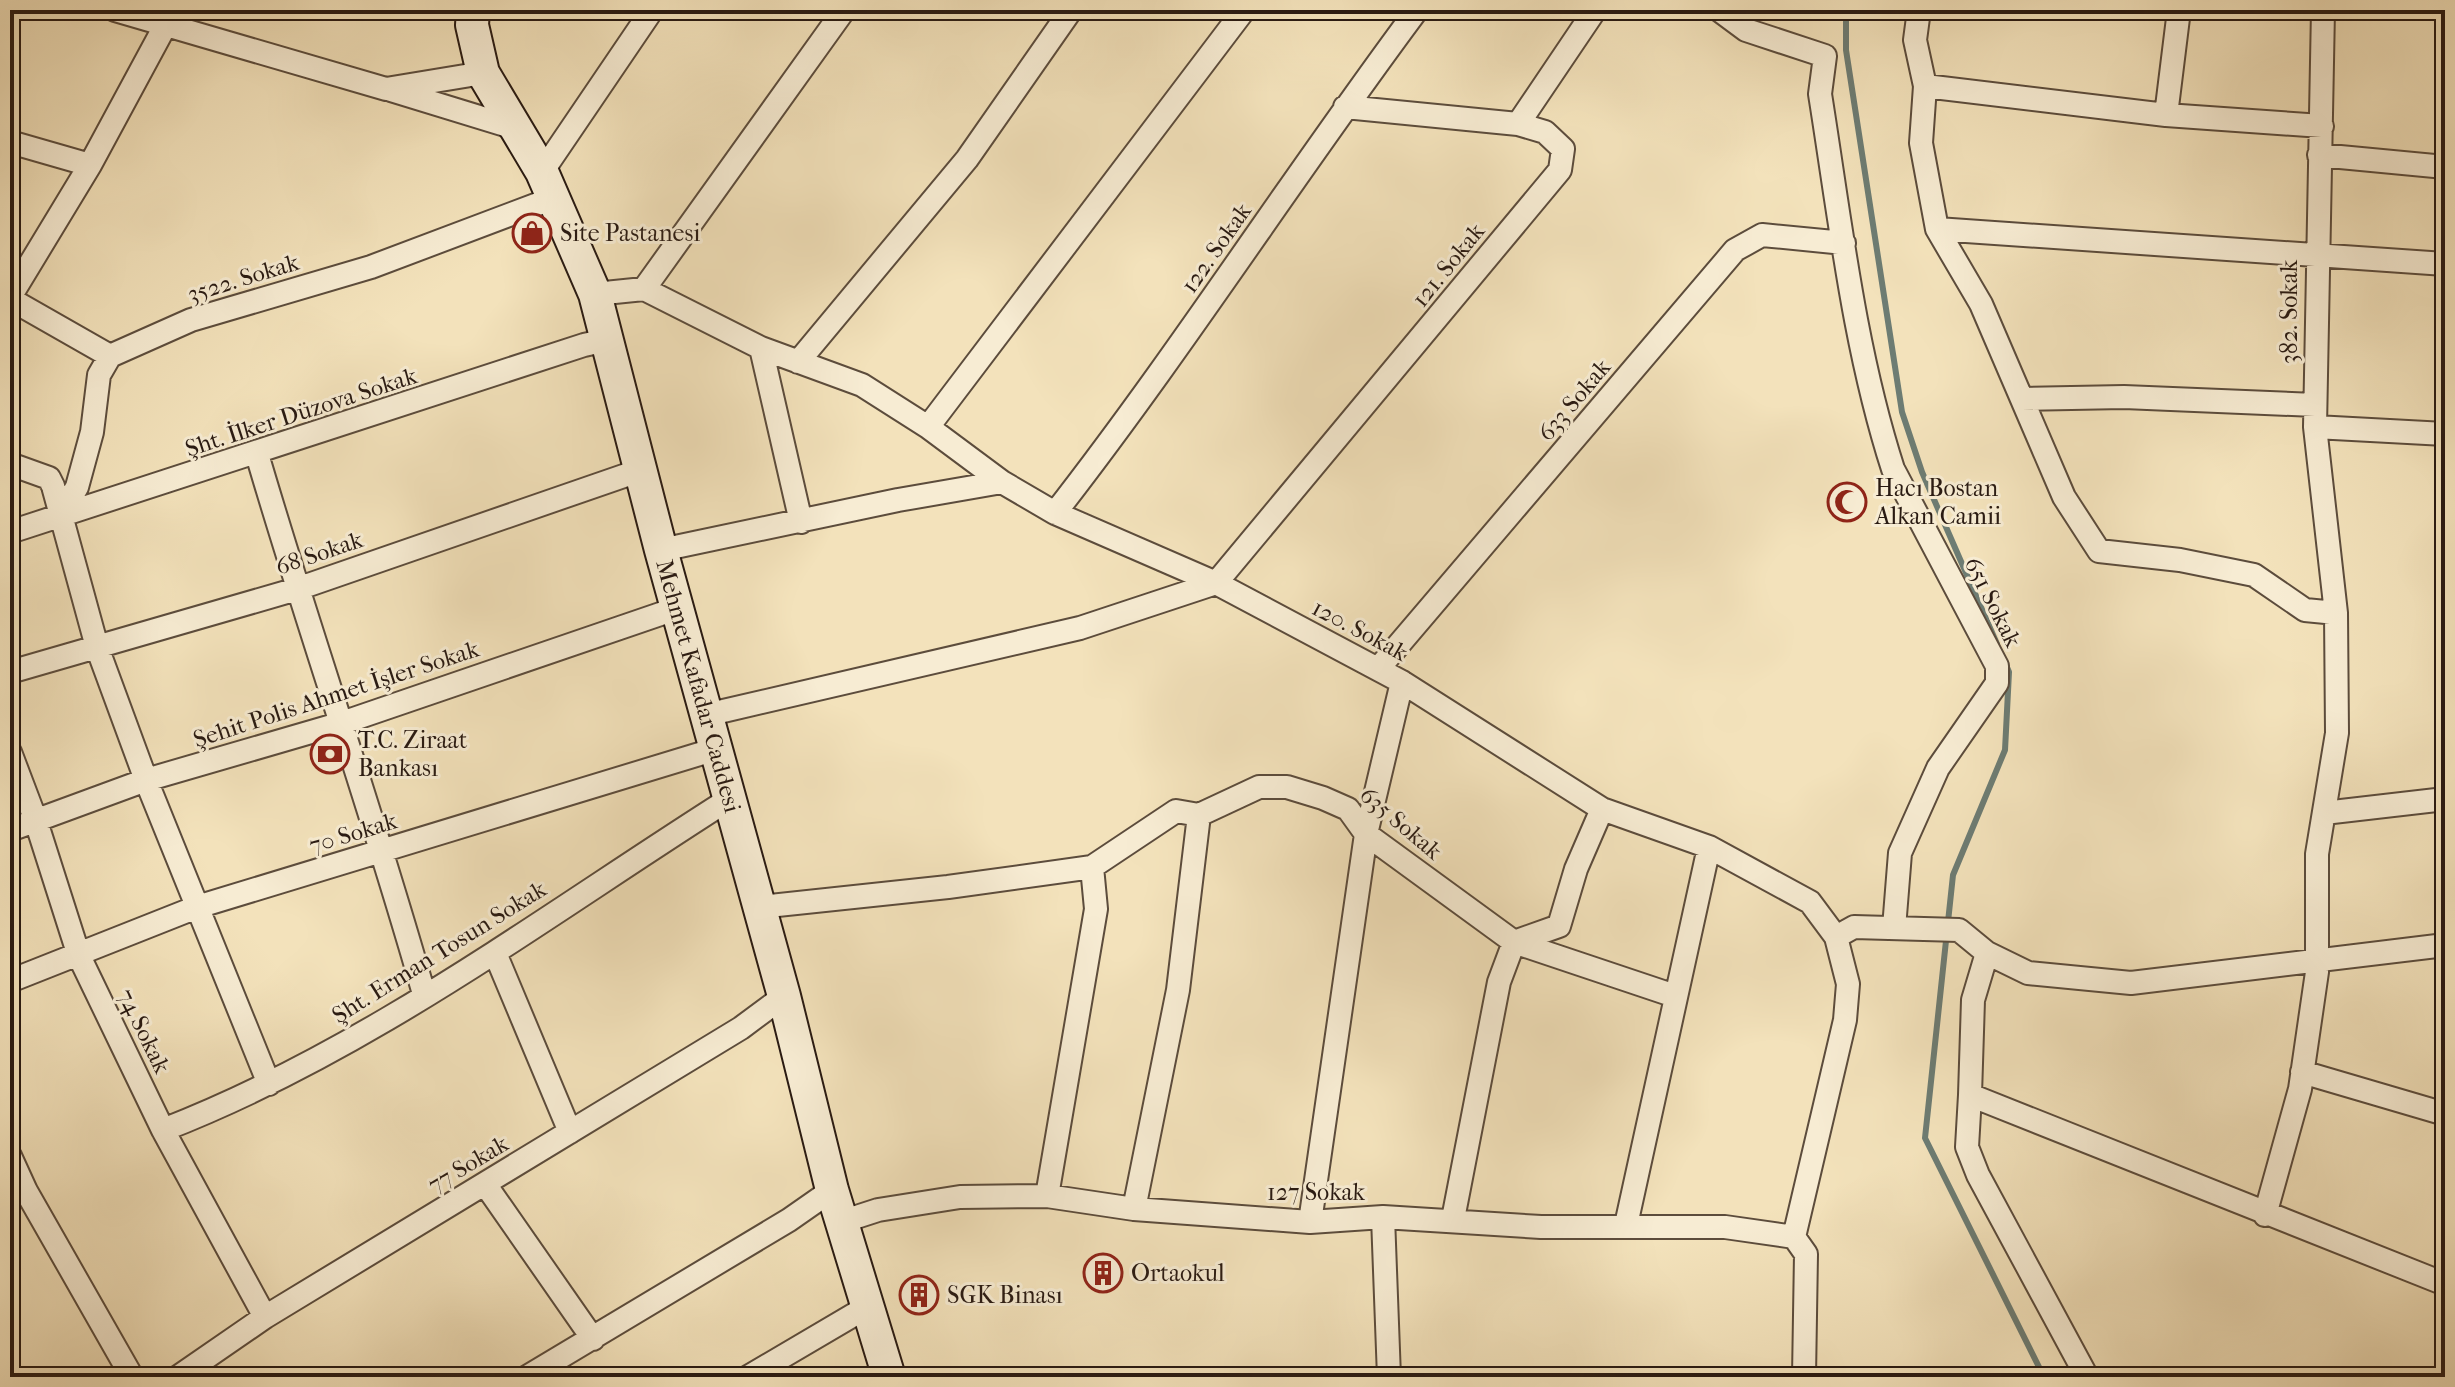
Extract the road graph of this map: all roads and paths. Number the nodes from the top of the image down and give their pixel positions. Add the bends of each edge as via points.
1 (117, 10) edge
2 (473, 10) edge
3 (652, 10) edge
4 (844, 10) edge
5 (1071, 10) edge
6 (1244, 10) edge
7 (1417, 10) edge
8 (1595, 10) edge
9 (1719, 10) edge
10 (1919, 10) edge
11 (2179, 10) edge
12 (2323, 10) edge
13 (165, 26) junction
14 (483, 73) junction
15 (1925, 86) junction
16 (386, 89) junction
17 (1345, 107) junction
18 (2166, 115) junction
19 (1518, 124) junction
20 (2322, 126) junction
21 (515, 128) junction
22 (10, 142) edge
23 (2319, 155) junction
24 (90, 165) junction
25 (2445, 167) edge
26 (548, 185) junction
27 (1937, 229) junction
28 (1844, 243) junction
29 (2315, 253) junction
30 (2445, 264) edge
31 (644, 289) junction
32 (595, 294) junction
33 (10, 298) edge
34 (607, 340) junction
35 (761, 348) junction
36 (110, 356) junction
37 (798, 362) junction
38 (2022, 399) junction
39 (2315, 416) junction
40 (928, 427) junction
41 (2445, 434) edge
42 (257, 454) junction
43 (10, 464) edge
44 (641, 470) junction
45 (1002, 482) junction
46 (1055, 513) junction
47 (59, 518) junction
48 (801, 522) junction
49 (10, 532) edge
50 (661, 550) junction
51 (1216, 583) junction
52 (297, 589) junction
53 (678, 608) junction
54 (2336, 613) junction
55 (97, 647) junction
56 (1378, 669) junction
57 (10, 672) edge
58 (1402, 682) junction
59 (706, 715) junction
60 (342, 723) junction
61 (716, 749) junction
62 (10, 752) edge
63 (146, 780) junction
64 (731, 798) junction
65 (2445, 799) edge
66 (1602, 809) junction
67 (2324, 813) junction
68 (1199, 815) junction
69 (35, 818) junction
70 (10, 830) edge
71 (1366, 834) junction
72 (1709, 847) junction
73 (384, 851) junction
74 (1092, 867) junction
75 (197, 907) junction
76 (760, 907) junction
77 (1894, 928) junction
78 (1836, 937) junction
79 (1514, 942) junction
80 (2445, 945) edge
81 (495, 953) junction
82 (1987, 953) junction
83 (79, 956) junction
84 (2317, 960) junction
85 (10, 981) edge
86 (424, 994) junction
87 (784, 996) junction
88 (1675, 996) junction
89 (2302, 1072) junction
90 (269, 1084) junction
91 (1970, 1095) junction
92 (2445, 1114) edge
93 (163, 1130) junction
94 (570, 1132) junction
95 (10, 1156) edge
96 (485, 1184) junction
97 (832, 1190) junction
98 (1047, 1196) junction
99 (1134, 1209) junction
100 (2265, 1215) junction
101 (1383, 1217) junction
102 (1453, 1219) junction
103 (841, 1222) junction
104 (1310, 1222) junction
105 (1626, 1225) junction
106 (1794, 1237) junction
107 (2445, 1284) edge
108 (867, 1307) junction
109 (265, 1317) junction
110 (593, 1339) junction
111 (132, 1377) edge
112 (178, 1377) edge
113 (527, 1377) edge
114 (748, 1377) edge
115 (889, 1377) edge
116 (1389, 1377) edge
117 (1804, 1377) edge
118 (2087, 1377) edge

1 - 13 street
2 - 14 main road, Mehmet Kafadar Caddesi
3 - 26 street
4 - 31 street
5 - 37 street via 967,159
6 - 40 street
7 - 17 street, 122. Sokak
8 - 19 street
9 - 28 street, 651 Sokak via 1746,30 1825,56 1820,94
10 - 15 street via 1915,40
11 - 18 street
12 - 20 street, 382. Sokak
13 - 16 street
13 - 24 street
14 - 16 street
14 - 21 main road, Mehmet Kafadar Caddesi
15 - 18 street
15 - 27 street via 1921,143
16 - 21 street
17 - 19 street, 121. Sokak
17 - 46 street, 122. Sokak via 1141,403
18 - 20 street
19 - 51 street, 121. Sokak via 1545,132 1563,149 1560,170
20 - 23 street, 382. Sokak
21 - 26 main road, Mehmet Kafadar Caddesi
22 - 24 street
23 - 25 street
23 - 29 street, 382. Sokak
24 - 33 street
26 - 32 main road, Mehmet Kafadar Caddesi
26 - 36 street, 3522. Sokak via 371,267 191,320
27 - 29 street
27 - 38 street via 1981,304
28 - 56 street, 633 Sokak via 1762,235 1735,250
28 - 77 street, 651 Sokak via 1860,337 1893,469 1997,666 1997,683 1938,768 1900,853
29 - 30 street
29 - 39 street, 382. Sokak
31 - 32 street
31 - 35 street, 120. Sokak
32 - 34 main road, Mehmet Kafadar Caddesi
33 - 36 street
34 - 42 street, Şht. İlker Düzova Sokak
34 - 44 main road, Mehmet Kafadar Caddesi
35 - 37 street, 120. Sokak
35 - 48 street
36 - 47 street via 99,375 92,432 77,487
37 - 40 street, 120. Sokak via 862,385
38 - 39 street via 2124,397
38 - 54 street via 2064,497 2099,551 2254,575 2305,610
39 - 41 street
39 - 54 street, 382. Sokak
40 - 45 street, 120. Sokak
42 - 47 street, Şht. İlker Düzova Sokak
42 - 52 street
43 - 47 street via 49,478
44 - 50 main road, Mehmet Kafadar Caddesi
44 - 52 street, 68 Sokak
45 - 46 street, 120. Sokak
45 - 48 street
46 - 51 street, 120. Sokak
47 - 49 street, Şht. İlker Düzova Sokak
47 - 55 street
48 - 50 street
50 - 53 main road, Mehmet Kafadar Caddesi
51 - 56 street, 120. Sokak
51 - 59 street via 1080,628
52 - 55 street, 68 Sokak
52 - 60 street
53 - 59 main road, Mehmet Kafadar Caddesi
53 - 60 street, Şehit Polis Ahmet İşler Sokak
54 - 67 street, 382. Sokak via 2337,733
55 - 57 street, 68 Sokak
55 - 63 street
56 - 58 street, 120. Sokak
58 - 66 street, 120. Sokak
58 - 71 street
59 - 61 main road, Mehmet Kafadar Caddesi
60 - 63 street, Şehit Polis Ahmet İşler Sokak
60 - 73 street
61 - 64 main road, Mehmet Kafadar Caddesi
61 - 73 street, 70 Sokak
62 - 69 street, 74 Sokak
63 - 69 street, Şehit Polis Ahmet İşler Sokak
63 - 75 street
64 - 76 main road, Mehmet Kafadar Caddesi
64 - 81 street, Şht. Erman Tosun Sokak
65 - 67 street
66 - 72 street, 120. Sokak
66 - 79 street via 1559,926
67 - 84 street, 382. Sokak via 2317,854
68 - 71 street, 635 Sokak via 1259,787 1287,787 1348,809
68 - 74 street, 635 Sokak via 1176,811
68 - 99 street via 1178,990
69 - 70 street, Şehit Polis Ahmet İşler Sokak
69 - 83 street, 74 Sokak
71 - 79 street, 635 Sokak
71 - 104 street
72 - 78 street, 120. Sokak via 1810,902
72 - 88 street
73 - 75 street, 70 Sokak
73 - 86 street
74 - 76 street, 635 Sokak
74 - 98 street via 1096,909
75 - 83 street, 70 Sokak
75 - 90 street
76 - 87 main road, Mehmet Kafadar Caddesi
77 - 78 street via 1854,927
77 - 82 street via 1959,930
78 - 106 street via 1848,984 1845,1020
79 - 88 street, 635 Sokak
79 - 102 street via 1499,982
80 - 84 street
81 - 86 street, Şht. Erman Tosun Sokak
81 - 94 street
82 - 84 street via 2028,973 2131,983
82 - 91 street via 1973,1000
83 - 85 street, 70 Sokak
83 - 93 street, 74 Sokak
84 - 89 street, 382. Sokak
86 - 90 street, Şht. Erman Tosun Sokak
87 - 94 street, 77 Sokak
87 - 97 main road, Mehmet Kafadar Caddesi
88 - 105 street
89 - 92 street
89 - 100 street, 382. Sokak
90 - 93 street, Şht. Erman Tosun Sokak
91 - 100 street
91 - 118 street via 1967,1147 1978,1175
93 - 109 street, 74 Sokak
94 - 96 street, 77 Sokak
95 - 111 street
96 - 109 street, 77 Sokak
96 - 110 street
97 - 103 main road, Mehmet Kafadar Caddesi
97 - 110 street
98 - 99 street, 127 Sokak
98 - 103 street, 127 Sokak via 960,1197 878,1210
99 - 104 street, 127 Sokak
100 - 107 street
101 - 102 street, 127 Sokak
101 - 104 street, 127 Sokak
101 - 116 street
102 - 105 street, 127 Sokak via 1541,1227
103 - 108 main road, Mehmet Kafadar Caddesi
105 - 106 street, 127 Sokak via 1725,1227
106 - 117 street via 1806,1254
108 - 114 street
108 - 115 main road, Mehmet Kafadar Caddesi
109 - 112 street, 77 Sokak
110 - 113 street

